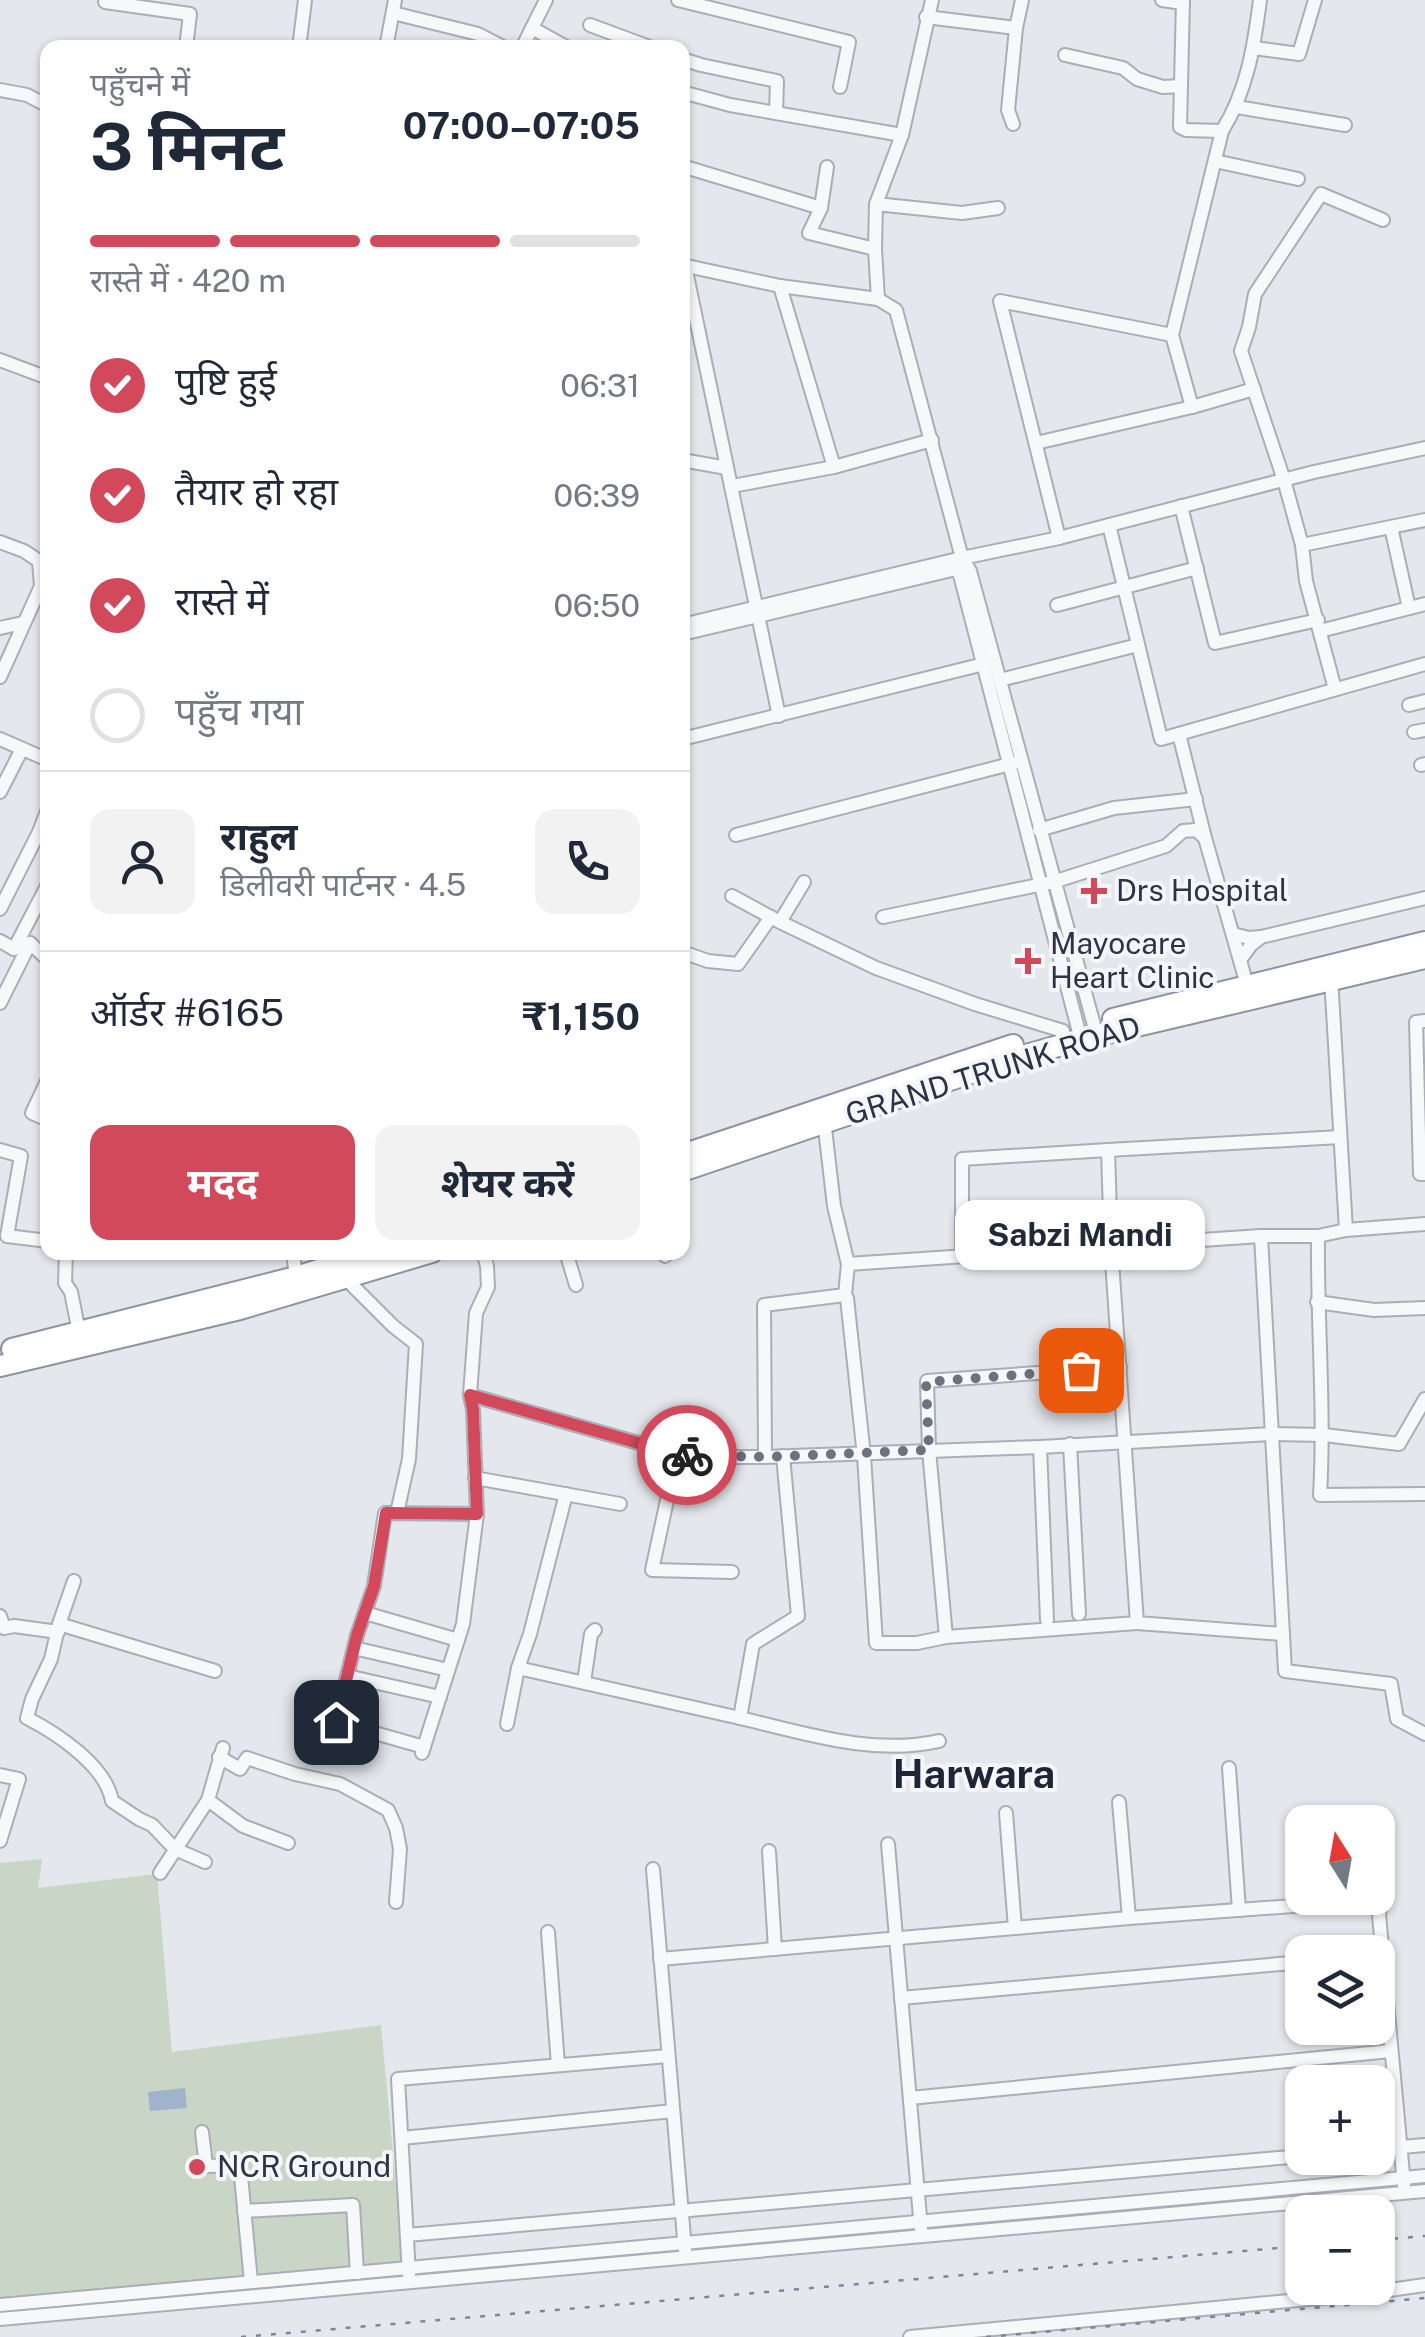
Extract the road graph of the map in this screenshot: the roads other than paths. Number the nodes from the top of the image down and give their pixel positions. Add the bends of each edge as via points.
1 (305, 0) edge
2 (546, 0) edge
3 (678, 0) edge
4 (749, 0) edge
5 (932, 0) edge
6 (1022, 0) edge
7 (1162, 0) edge
8 (1260, 0) edge
9 (1315, 0) edge
10 (106, 2) edge
11 (1183, 2) edge
12 (394, 6) edge
13 (747, 16) junction
14 (926, 17) junction
15 (590, 25) dead end
16 (532, 28) junction
17 (1016, 28) junction
18 (187, 40) edge
19 (300, 40) edge
20 (388, 40) edge
21 (474, 40) edge
22 (526, 40) edge
23 (554, 40) edge
24 (630, 40) edge
25 (1254, 48) junction
26 (1065, 55) dead end
27 (690, 61) edge
28 (840, 86) dead end
29 (1181, 86) junction
30 (0, 90) edge
31 (690, 94) edge
32 (40, 101) edge
33 (1236, 107) junction
34 (776, 113) junction
35 (1013, 124) dead end
36 (1346, 125) dead end
37 (1222, 131) junction
38 (902, 135) junction
39 (1215, 160) junction
40 (827, 167) dead end
41 (690, 168) edge
42 (1298, 179) dead end
43 (876, 204) junction
44 (821, 208) junction
45 (998, 208) dead end
46 (1383, 220) dead end
47 (875, 249) junction
48 (690, 266) edge
49 (780, 286) junction
50 (690, 293) edge
51 (878, 299) junction
52 (1172, 335) junction
53 (0, 360) edge
54 (40, 375) edge
55 (1254, 388) junction
56 (1192, 407) junction
57 (932, 440) junction
58 (1036, 442) junction
59 (1425, 448) edge
60 (690, 461) edge
61 (834, 467) junction
62 (727, 468) junction
63 (1284, 480) junction
64 (732, 486) junction
65 (1181, 506) junction
66 (1425, 520) edge
67 (1109, 525) junction
68 (1392, 527) junction
69 (1059, 538) junction
70 (0, 542) edge
71 (1302, 545) junction
72 (962, 558) junction
73 (40, 567) edge
74 (1197, 568) junction
75 (1124, 588) junction
76 (40, 595) edge
77 (1425, 604) edge
78 (1056, 605) dead end
79 (1408, 608) junction
80 (758, 612) junction
81 (23, 623) junction
82 (690, 624) edge
83 (1319, 626) junction
84 (0, 628) edge
85 (690, 632) edge
86 (1138, 645) junction
87 (989, 663) junction
88 (1425, 664) edge
89 (0, 677) edge
90 (1000, 680) junction
91 (1335, 689) junction
92 (1425, 701) edge
93 (1409, 706) dead end
94 (778, 716) junction
95 (1179, 734) junction
96 (690, 737) edge
97 (0, 739) edge
98 (22, 748) junction
99 (40, 756) edge
100 (1016, 763) junction
101 (0, 792) edge
102 (1196, 799) junction
103 (1039, 830) junction
104 (736, 835) dead end
105 (1205, 838) junction
106 (40, 839) edge
107 (804, 882) dead end
108 (1046, 883) junction
109 (732, 896) dead end
110 (1425, 898) edge
111 (40, 899) edge
112 (0, 910) edge
113 (884, 917) dead end
114 (775, 919) junction
115 (1233, 934) junction
116 (1262, 938) junction
117 (0, 941) edge
118 (1425, 942) edge
119 (30, 943) junction
120 (14, 948) junction
121 (40, 952) edge
122 (690, 955) edge
123 (1425, 958) edge
124 (1240, 960) junction
125 (1331, 971) junction
126 (1247, 984) junction
127 (0, 1004) edge
128 (1425, 1021) edge
129 (1083, 1032) junction
130 (1421, 1074) edge
131 (40, 1096) edge
132 (823, 1115) junction
133 (40, 1116) edge
134 (1422, 1125) edge
135 (1340, 1136) junction
136 (0, 1150) edge
137 (1108, 1150) junction
138 (690, 1160) edge
139 (1425, 1174) edge
140 (1425, 1224) edge
141 (1346, 1230) junction
142 (1261, 1236) junction
143 (1318, 1236) junction
144 (40, 1240) edge
145 (1111, 1246) junction
146 (962, 1256) junction
147 (66, 1260) edge
148 (293, 1260) edge
149 (357, 1260) edge
150 (405, 1260) edge
151 (485, 1260) edge
152 (568, 1260) edge
153 (848, 1264) junction
154 (296, 1277) junction
155 (345, 1278) junction
156 (576, 1285) dead end
157 (847, 1298) dead end
158 (1317, 1302) junction
159 (1425, 1308) edge
160 (79, 1332) junction
161 (0, 1352) edge
162 (0, 1366) edge
163 (1120, 1367) junction
164 (470, 1395) junction
165 (1425, 1400) edge
166 (1272, 1434) junction
167 (1324, 1435) junction
168 (1125, 1441) junction
169 (1070, 1444) junction
170 (1040, 1447) junction
171 (929, 1450) junction
172 (863, 1453) junction
173 (677, 1454) junction
174 (783, 1456) junction
175 (766, 1457) junction
176 (475, 1478) junction
177 (566, 1494) junction
178 (1425, 1494) edge
179 (620, 1504) dead end
180 (397, 1513) junction
181 (477, 1514) junction
182 (732, 1572) dead end
183 (74, 1581) dead end
184 (366, 1612) junction
185 (1079, 1614) dead end
186 (0, 1616) edge
187 (1046, 1620) dead end
188 (1138, 1624) junction
189 (58, 1628) junction
190 (595, 1630) dead end
191 (1282, 1634) junction
192 (946, 1637) junction
193 (458, 1640) junction
194 (354, 1648) junction
195 (518, 1668) junction
196 (448, 1670) junction
197 (215, 1671) dead end
198 (348, 1676) junction
199 (584, 1682) junction
200 (440, 1697) junction
201 (740, 1718) junction
202 (506, 1724) dead end
203 (1425, 1734) edge
204 (939, 1741) dead end
205 (1230, 1768) dead end
206 (0, 1775) edge
207 (208, 1800) junction
208 (1119, 1802) dead end
209 (1006, 1813) dead end
210 (0, 1841) edge
211 (288, 1843) dead end
212 (888, 1844) dead end
213 (175, 1849) junction
214 (769, 1851) dead end
215 (205, 1862) dead end
216 (653, 1869) dead end
217 (160, 1873) dead end
218 (396, 1902) dead end
219 (1239, 1910) junction
220 (1129, 1918) junction
221 (1015, 1928) junction
222 (548, 1932) dead end
223 (1379, 1935) edge
224 (896, 1938) junction
225 (776, 1949) junction
226 (660, 1959) junction
227 (1285, 1964) edge
228 (902, 1998) junction
229 (1391, 2045) edge
230 (1392, 2052) junction
231 (668, 2056) junction
232 (558, 2066) junction
233 (910, 2098) junction
234 (673, 2111) junction
235 (202, 2132) dead end
236 (402, 2138) junction
237 (1425, 2145) edge
238 (1395, 2147) edge
239 (1400, 2147) junction
240 (1285, 2158) edge
241 (1425, 2176) edge
242 (1404, 2185) junction
243 (918, 2190) junction
244 (1425, 2191) edge
245 (244, 2211) junction
246 (681, 2211) junction
247 (921, 2229) junction
248 (407, 2235) junction
249 (685, 2250) junction
250 (357, 2273) junction
251 (409, 2275) junction
252 (251, 2282) junction
253 (1425, 2285) edge
254 (0, 2305) edge
255 (0, 2319) edge
256 (910, 2337) edge

1 - 19 street
2 - 16 street
3 - 13 street
4 - 13 street
5 - 14 street
6 - 17 street
7 - 11 street
8 - 25 street
9 - 25 street via 1298,54
10 - 18 street via 190,14
11 - 29 street
12 - 20 street
12 - 21 street
13 - 28 street via 849,42
14 - 17 street
14 - 38 street
15 - 24 street
16 - 22 street
16 - 23 street
17 - 35 street via 1008,110
25 - 33 street
26 - 29 street via 1123,68 1163,87
27 - 34 street via 777,81
29 - 37 street via 1180,128
30 - 32 street
31 - 34 street
33 - 36 street
33 - 37 street
34 - 38 street
37 - 39 street
38 - 43 street
39 - 42 street
39 - 52 street
40 - 44 street
41 - 44 street
43 - 45 street via 962,213
43 - 47 street
44 - 47 street via 809,233
46 - 55 street via 1321,194 1255,294 1241,350
47 - 51 street
48 - 49 street
49 - 51 street
49 - 61 street
50 - 62 street
51 - 57 street via 896,310
52 - 56 street
52 - 58 street via 1000,300
53 - 54 street
55 - 56 street
55 - 63 street
56 - 58 street
57 - 61 street
57 - 72 street
58 - 69 street
59 - 63 street
60 - 62 street
61 - 64 street
62 - 64 street
63 - 65 street
63 - 71 street
64 - 80 street
65 - 67 street
65 - 74 street
66 - 68 street
67 - 69 street
67 - 75 street
68 - 71 street
68 - 79 street
69 - 72 street
70 - 73 street via 24,551
71 - 83 street
72 - 80 street
72 - 87 street
74 - 75 street
74 - 83 street via 1216,643
75 - 78 street
75 - 86 street
76 - 81 street
77 - 79 street
79 - 83 street
80 - 82 street
80 - 85 street
80 - 87 street via 956,568
80 - 94 street
81 - 84 street
81 - 89 street
83 - 91 street
86 - 90 street
86 - 95 street via 1161,739
87 - 90 street
87 - 94 street
87 - 100 street
88 - 91 street
90 - 100 street
91 - 95 street
92 - 93 street
94 - 96 street
95 - 102 street
97 - 98 street
98 - 99 street
98 - 101 street
100 - 103 street
100 - 104 street
100 - 108 street
102 - 103 street via 1114,808
102 - 105 street
103 - 108 street
105 - 108 street via 1183,830 1166,846
105 - 115 street
106 - 112 street
107 - 114 street
108 - 113 street
108 - 129 street
109 - 114 street
110 - 116 street
111 - 120 street
114 - 122 street via 738,964
114 - 129 street via 876,968 975,1004
115 - 116 street
115 - 124 street
116 - 124 street
117 - 120 street
118 - 125 highway, GRAND TRUNK ROAD
119 - 120 street
119 - 121 street
119 - 127 street
123 - 125 highway, GRAND TRUNK ROAD
124 - 126 street
125 - 126 highway, GRAND TRUNK ROAD
125 - 129 highway, GRAND TRUNK ROAD
125 - 135 street
126 - 129 highway, GRAND TRUNK ROAD
128 - 130 street via 1416,1022
129 - 132 highway, GRAND TRUNK ROAD via 984,1053
130 - 134 street
131 - 133 street via 32,1113
132 - 138 highway, GRAND TRUNK ROAD
132 - 153 street
134 - 139 street
135 - 137 street
135 - 141 street
136 - 144 street via 21,1156 8,1236
137 - 145 street
137 - 146 street via 962,1159
140 - 141 street
141 - 143 street
142 - 143 street
142 - 145 street
142 - 166 street
143 - 158 street
145 - 146 street
145 - 163 street
146 - 153 street
147 - 160 street
148 - 154 street
149 - 154 highway
150 - 155 highway
151 - 164 street via 488,1287 476,1313
152 - 156 street
153 - 175 street via 845,1295 764,1305
154 - 160 highway
155 - 162 highway
155 - 180 street via 416,1344 409,1459
157 - 172 street
158 - 159 street
158 - 167 street
160 - 161 highway
163 - 168 street
163 - 171 street via 926,1382
164 - 173 street
164 - 176 street
165 - 167 street via 1399,1444
166 - 167 street
166 - 168 street
166 - 191 street
167 - 178 street via 1320,1495
168 - 169 street
168 - 188 street
169 - 170 street
169 - 185 street
170 - 171 street
170 - 187 street
171 - 172 street
171 - 192 street
172 - 174 street
172 - 192 street via 876,1643
173 - 175 street
173 - 182 street via 652,1570
174 - 175 street
174 - 201 street via 798,1616 753,1644
176 - 177 street
176 - 181 street
177 - 179 street
177 - 195 street
180 - 181 street
180 - 184 street via 386,1513
181 - 193 street
183 - 189 street
184 - 193 street
184 - 194 street
186 - 189 street via 4,1628
188 - 191 street
188 - 192 street
189 - 197 street
189 - 213 street via 28,1718 77,1752 110,1788 112,1801 152,1825
190 - 199 street
191 - 203 street via 1285,1671 1391,1684 1398,1719
193 - 196 street
194 - 196 street
194 - 198 street
195 - 199 street
195 - 202 street
196 - 200 street
198 - 200 street
198 - 200 street via 336,1722 423,1750
199 - 201 street
201 - 204 street via 868,1745
205 - 219 street
206 - 210 street via 19,1779
207 - 211 street via 243,1826
207 - 213 street
207 - 218 street via 221,1753 240,1770 248,1758 340,1784 388,1810 400,1849
208 - 220 street
209 - 221 street
212 - 224 street
213 - 215 street
213 - 217 street
214 - 225 street
216 - 226 street
219 - 220 street
219 - 223 street via 1381,1904
220 - 221 street
221 - 224 street
222 - 232 street
224 - 225 street
224 - 228 street
225 - 226 street
226 - 231 street
227 - 228 street
228 - 233 street
229 - 230 street
230 - 233 street
230 - 239 street
231 - 232 street
231 - 234 street
232 - 236 street via 398,2080
233 - 243 street
234 - 236 street
234 - 246 street
235 - 245 street via 206,2166 240,2165
236 - 248 street
237 - 239 street
238 - 239 street
239 - 242 street
240 - 243 street
241 - 242 street
242 - 244 street
242 - 247 street
243 - 246 street
243 - 247 street
245 - 250 street via 353,2205
245 - 252 street
246 - 248 street
246 - 249 street
247 - 249 street
248 - 251 street
249 - 251 street
250 - 251 street
250 - 252 street
251 - 255 street
252 - 254 street
253 - 256 street

